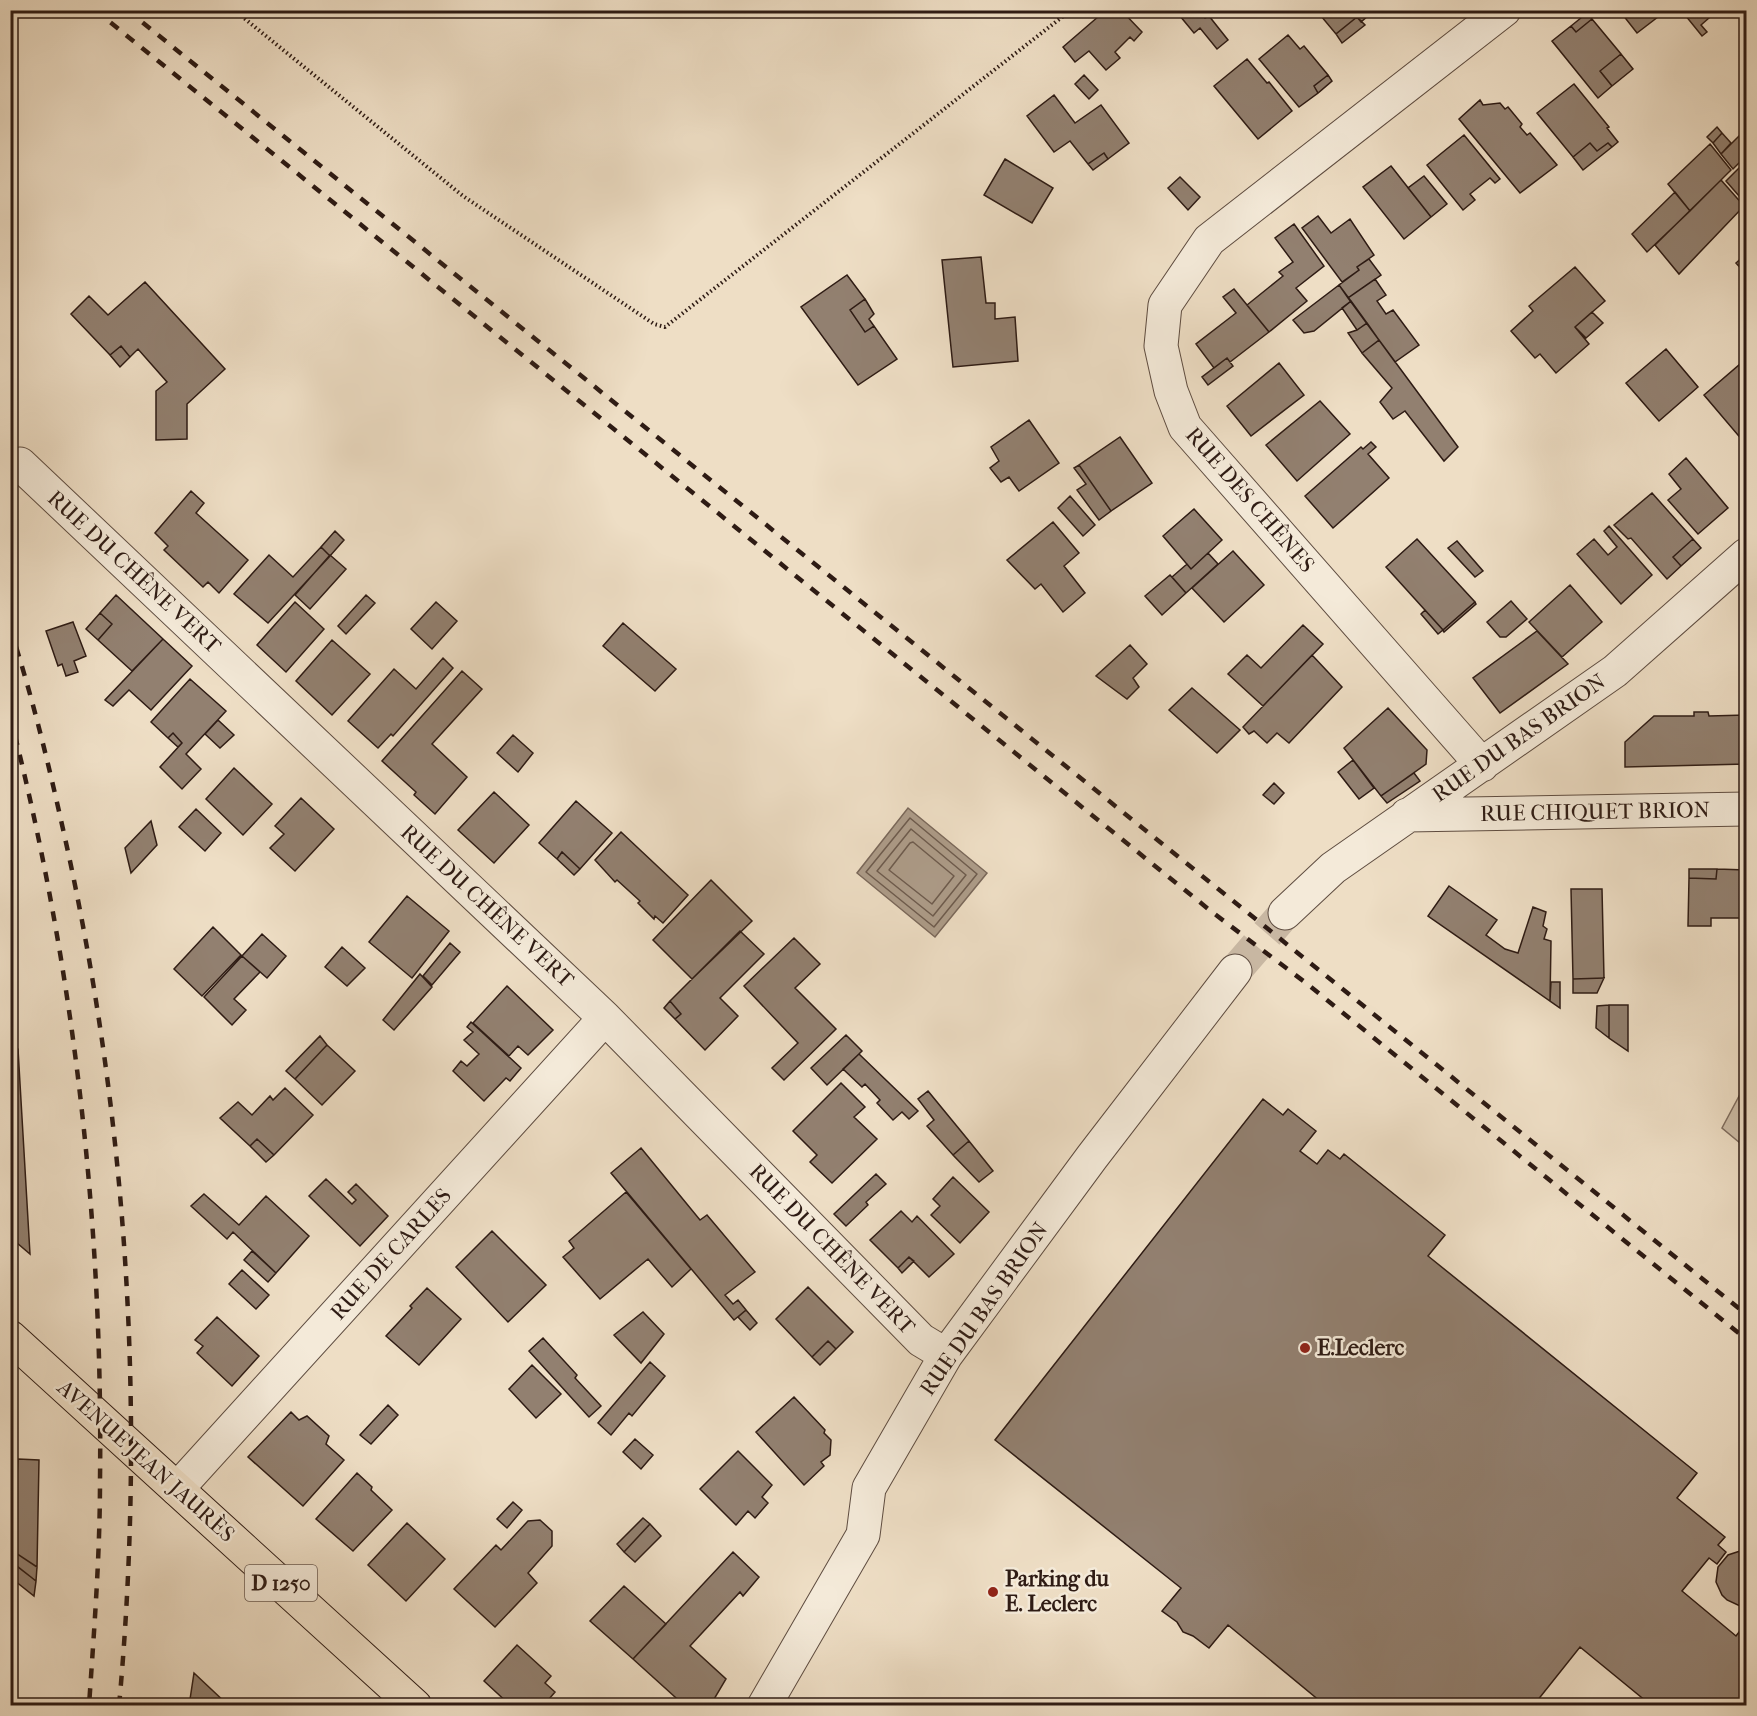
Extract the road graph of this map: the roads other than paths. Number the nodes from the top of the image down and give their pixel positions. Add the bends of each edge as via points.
1 (1504, 10) edge
2 (20, 464) dead end
3 (1746, 555) edge
4 (1482, 765) junction
5 (1746, 809) edge
6 (1407, 815) junction
7 (1285, 913) tunnel mouth
8 (1235, 971) tunnel mouth
9 (605, 1018) junction
10 (10, 1337) edge
11 (946, 1355) junction
12 (177, 1489) junction
13 (415, 1706) edge
14 (764, 1706) edge

1 - 4 street, RUE DES CHÊNES via 1209,240 1165,305 1161,346 1171,391 1185,427
2 - 9 street, RUE DU CHÊNE VERT
3 - 4 street, RUE DU BAS BRION via 1615,671
4 - 6 street, RUE DU BAS BRION
5 - 6 street, RUE CHIQUET BRION
6 - 7 street, RUE DU BAS BRION via 1333,868
8 - 11 street, RUE DU BAS BRION
9 - 11 street, RUE DU CHÊNE VERT via 921,1340
9 - 12 street, RUE DE CARLES
10 - 12 main road, AVENUE JEAN JAURÈS / D 1250
11 - 14 street, RUE DU BAS BRION via 869,1488 863,1535
12 - 13 main road, AVENUE JEAN JAURÈS / D 1250

